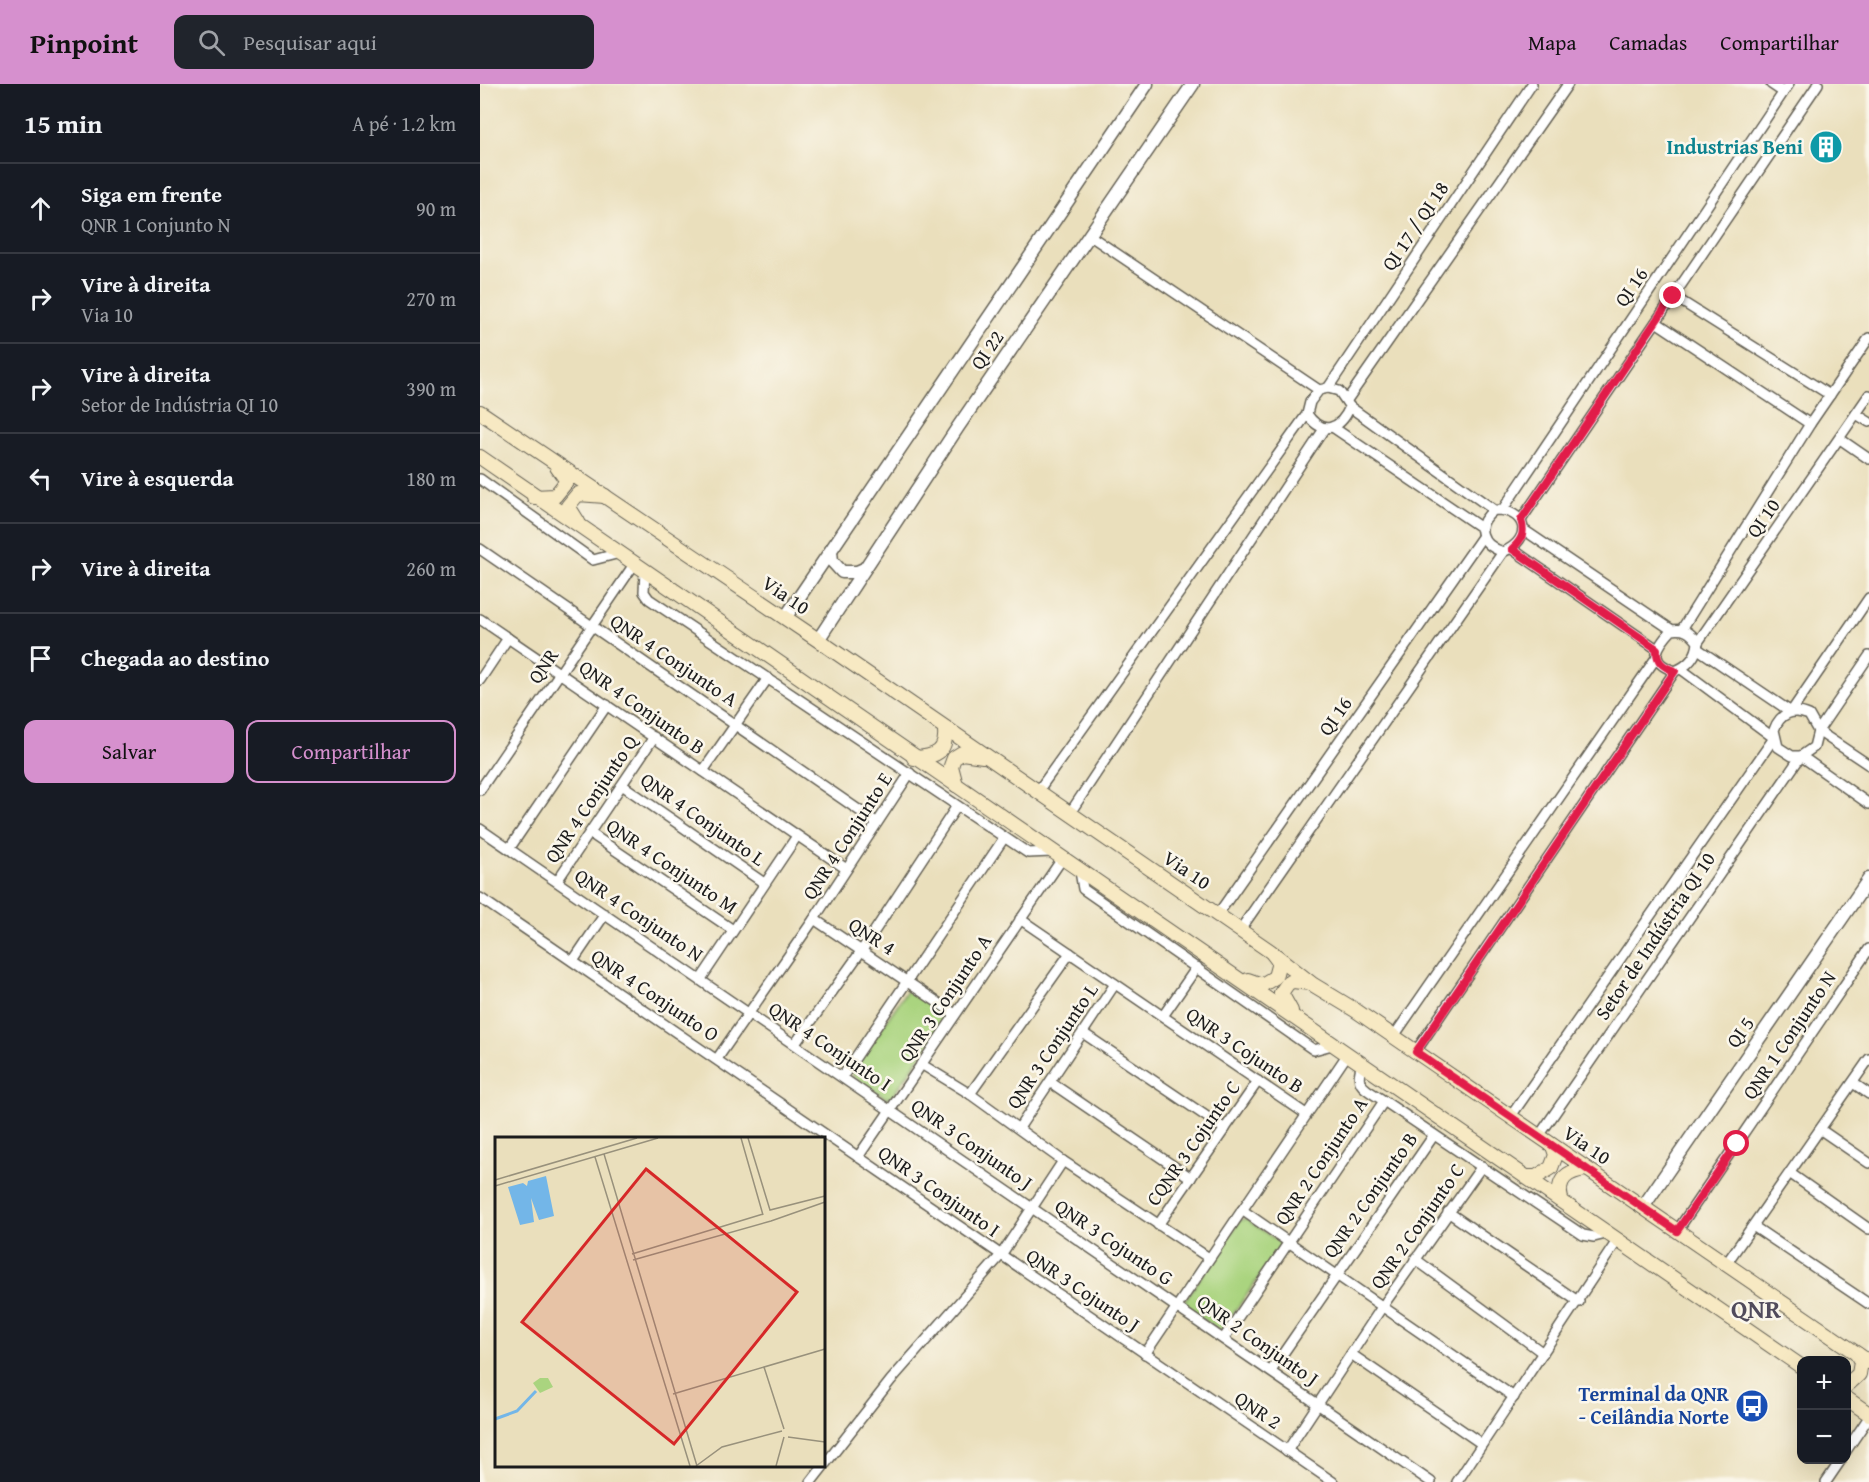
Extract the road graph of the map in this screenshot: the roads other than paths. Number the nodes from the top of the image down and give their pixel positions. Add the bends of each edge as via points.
1 (1147, 84) edge
2 (1193, 84) edge
3 (1532, 84) edge
4 (1568, 84) edge
5 (1771, 84) edge
6 (1789, 84) edge
7 (1818, 84) edge
8 (1783, 93) junction
9 (1089, 235) junction
10 (1673, 296) junction
11 (1656, 322) junction
12 (1869, 338) edge
13 (1323, 389) junction
14 (1830, 395) junction
15 (1869, 395) edge
16 (1348, 404) junction
17 (480, 412) edge
18 (1307, 414) junction
19 (1856, 414) junction
20 (1869, 422) edge
21 (1810, 424) junction
22 (1329, 429) junction
23 (1840, 439) junction
24 (480, 457) edge
25 (552, 459) junction
26 (1869, 459) edge
27 (483, 482) edge
28 (480, 494) edge
29 (605, 496) junction
30 (534, 497) junction
31 (1498, 509) junction
32 (1522, 525) junction
33 (582, 527) junction
34 (1480, 527) junction
35 (1482, 537) junction
36 (480, 549) edge
37 (1507, 550) junction
38 (831, 551) junction
39 (620, 553) junction
40 (640, 566) junction
41 (864, 569) junction
42 (1869, 598) edge
43 (785, 618) junction
44 (480, 619) edge
45 (592, 626) junction
46 (1677, 629) junction
47 (508, 638) junction
48 (818, 640) junction
49 (1698, 645) junction
50 (1657, 654) junction
51 (1869, 656) edge
52 (1678, 670) junction
53 (560, 672) junction
54 (768, 678) junction
55 (480, 680) edge
56 (607, 705) junction
57 (1791, 712) junction
58 (735, 724) junction
59 (945, 729) junction
60 (1818, 731) junction
61 (654, 737) junction
62 (1774, 738) junction
63 (1800, 756) junction
64 (988, 757) junction
65 (914, 758) junction
66 (1869, 765) edge
67 (703, 771) junction
68 (910, 773) junction
69 (622, 785) junction
70 (956, 785) junction
71 (480, 790) edge
72 (1038, 791) junction
73 (1869, 804) edge
74 (957, 806) junction
75 (1070, 813) junction
76 (876, 822) junction
77 (480, 829) edge
78 (590, 833) junction
79 (797, 836) junction
80 (1004, 838) junction
81 (509, 849) junction
82 (1057, 855) junction
83 (845, 868) junction
84 (1080, 871) junction
85 (1869, 879) edge
86 (557, 881) junction
87 (764, 883) junction
88 (480, 898) edge
89 (605, 914) junction
90 (1218, 914) junction
91 (814, 919) junction
92 (1020, 920) junction
93 (733, 930) junction
94 (1240, 930) junction
95 (862, 950) junction
96 (1869, 950) edge
97 (1270, 951) junction
98 (1070, 953) junction
99 (573, 961) junction
100 (1197, 967) junction
101 (1222, 967) junction
102 (701, 979) junction
103 (908, 981) junction
104 (1115, 984) junction
105 (1312, 984) junction
106 (750, 1013) junction
107 (955, 1014) junction
108 (1163, 1017) junction
109 (1297, 1019) junction
110 (1083, 1033) junction
111 (1394, 1036) junction
112 (795, 1044) junction
113 (1332, 1045) junction
114 (1416, 1052) junction
115 (1347, 1055) junction
116 (717, 1059) junction
117 (1869, 1059) edge
118 (921, 1064) junction
119 (1362, 1065) junction
120 (843, 1076) junction
121 (1258, 1081) junction
122 (1050, 1082) junction
123 (1853, 1083) junction
124 (970, 1094) junction
125 (1869, 1094) edge
126 (1383, 1101) junction
127 (890, 1109) junction
128 (1306, 1114) junction
129 (1511, 1116) junction
130 (1019, 1128) junction
131 (1225, 1129) junction
132 (1821, 1130) junction
133 (1434, 1136) junction
134 (1539, 1136) junction
135 (1553, 1146) junction
136 (858, 1157) junction
137 (1063, 1161) junction
138 (1869, 1163) edge
139 (1482, 1166) junction
140 (1586, 1169) junction
141 (1791, 1174) junction
142 (1191, 1178) junction
143 (1529, 1178) junction
144 (1561, 1199) junction
145 (1643, 1207) junction
146 (1032, 1208) junction
147 (1242, 1210) junction
148 (1448, 1212) junction
149 (1158, 1225) junction
150 (1753, 1226) junction
151 (1869, 1229) edge
152 (1677, 1231) junction
153 (1611, 1237) junction
154 (1288, 1242) junction
155 (1000, 1255) junction
156 (1209, 1258) junction
157 (1415, 1259) junction
158 (1726, 1264) junction
159 (1336, 1275) junction
160 (1579, 1302) junction
161 (1869, 1304) edge
162 (1176, 1305) junction
163 (1382, 1307) junction
164 (1224, 1338) junction
165 (1543, 1353) junction
166 (1145, 1354) junction
167 (1351, 1354) junction
168 (1857, 1354) junction
169 (1869, 1362) edge
170 (1797, 1364) edge
171 (1271, 1371) junction
172 (1851, 1381) edge
173 (1514, 1397) junction
174 (1851, 1402) edge
175 (1318, 1404) junction
176 (1869, 1416) edge
177 (1851, 1443) edge
178 (1482, 1444) junction
179 (1287, 1451) junction
180 (825, 1464) edge
181 (1838, 1464) edge
182 (823, 1467) edge
183 (811, 1482) edge
184 (1333, 1482) edge
185 (1431, 1482) edge
186 (1457, 1482) edge
187 (1826, 1482) edge

1 - 38 street
2 - 9 street, QI 22
3 - 13 street, QI 17 / QI 18
4 - 16 street
5 - 8 street
6 - 8 street, QI 16
7 - 10 street
8 - 31 street, QI 16
9 - 13 street
9 - 41 street, QI 22
10 - 11 street
10 - 14 street
11 - 21 street
11 - 32 street
12 - 14 street
13 - 16 street via 1339,391
13 - 18 street via 1310,402
14 - 21 street
15 - 19 street, QI 10
16 - 22 street via 1345,419
16 - 31 street
17 - 25 main road, Via 10
18 - 22 street via 1314,423
18 - 72 street
19 - 20 street
19 - 23 street, QI 10
21 - 46 street
22 - 34 street
22 - 75 street
23 - 26 street
23 - 49 street, QI 10
24 - 30 main road
25 - 29 main road, Via 10
25 - 30 main road via 567,481 555,496
27 - 28 street
27 - 39 street via 593,560
29 - 33 main road via 578,495 572,499 568,506
29 - 43 main road, Via 10
30 - 33 main road
31 - 32 street
31 - 34 street via 1484,517
32 - 37 street via 1519,542
32 - 46 street
33 - 39 main road
34 - 35 street
35 - 37 street via 1491,548
35 - 90 street, QI 16
36 - 45 street, QNR 4 Conjunto A
37 - 50 street
37 - 94 street
38 - 41 street via 832,561 842,572
38 - 43 street
39 - 40 main road
40 - 45 street, QNR
40 - 54 street via 649,599
40 - 65 main road
41 - 48 street, QI 22
42 - 57 street
43 - 48 main road, Via 10
44 - 47 street, QNR 4 Conjunto B
45 - 53 street, QNR
45 - 58 street, QNR 4 Conjunto A
46 - 49 street via 1691,634
46 - 50 street
47 - 53 street, QNR 4 Conjunto B
47 - 55 street
48 - 59 main road, Via 10
49 - 52 street via 1692,660
49 - 57 street
50 - 52 street via 1664,667
50 - 111 street
51 - 60 street
52 - 62 street
52 - 114 street
53 - 56 street, QNR 4 Conjunto B
53 - 71 street, QNR
54 - 58 street
54 - 68 street
56 - 61 street, QNR 4 Conjunto B
56 - 81 street
57 - 60 street via 1809,715
57 - 62 street via 1777,722
58 - 67 street
58 - 76 street, QNR 4 Conjunto A
59 - 64 main road, Via 10
59 - 65 main road via 943,750 935,756
60 - 63 street via 1814,747
60 - 66 street
61 - 67 street, QNR 4 Conjunto B
61 - 69 street, QNR 4 Conjunto Q
62 - 63 street via 1784,753
62 - 129 street, Setor de Indústria QI 10
63 - 73 street
63 - 134 street, Setor de Indústria QI 10
64 - 70 main road via 958,755 951,766
64 - 72 main road, Via 10
65 - 70 main road
67 - 79 street, QNR 4 Conjunto B
68 - 74 street
68 - 76 street, QNR 4 Conjunto E
69 - 78 street, QNR 4 Conjunto Q
69 - 87 street, QNR 4 Conjunto L
70 - 82 main road
72 - 75 main road, Via 10
74 - 80 street
74 - 95 street
75 - 90 main road, Via 10
76 - 83 street, QNR 4 Conjunto E
77 - 81 street
78 - 86 street, QNR 4 Conjunto Q
78 - 93 street, QNR 4 Conjunto M
79 - 83 street, QNR 4 Conjunto B
79 - 87 street
80 - 82 street via 1028,853
80 - 103 street
81 - 86 street
82 - 84 main road
82 - 92 street, QNR 3 Conjunto A
83 - 91 street, QNR 4 Conjunto E
84 - 100 street via 1083,888
84 - 101 main road
85 - 145 street, QI 5
86 - 89 street, QNR 4 Conjunto N
87 - 93 street
88 - 99 street, QNR 4 Conjunto O
89 - 99 street
89 - 102 street, QNR 4 Conjunto N
90 - 94 main road, Via 10
91 - 95 street, QNR 4
91 - 106 street
92 - 98 street, QNR 3 Cojunto B
92 - 107 street, QNR 3 Conjunto A
93 - 102 street
94 - 97 main road, Via 10
95 - 103 street, QNR 4
95 - 112 street
96 - 152 street, QNR 1 Conjunto N
97 - 101 main road via 1279,962 1275,976 1266,984 1252,982
97 - 105 main road, Via 10
98 - 104 street, QNR 3 Cojunto B
98 - 124 street
99 - 116 street, QNR 4 Conjunto O
100 - 108 street
100 - 113 street via 1314,1050
101 - 109 main road
102 - 106 street
103 - 107 street, QNR 4
103 - 120 street
104 - 108 street, QNR 3 Cojunto B
104 - 110 street, QNR 3 Conjunto L
105 - 109 main road via 1293,981 1281,993
105 - 111 main road, Via 10
106 - 112 street, QNR 4 Conjunto I
106 - 116 street
107 - 118 street, QNR 3 Conjunto A
108 - 121 street, QNR 3 Cojunto B
109 - 113 main road
110 - 122 street, QNR 3 Conjunto L
110 - 131 street
111 - 114 main road, Via 10
112 - 120 street, QNR 4 Conjunto I
113 - 115 main road
114 - 129 main road, Via 10
115 - 119 main road
115 - 128 street
116 - 136 street
117 - 123 street
118 - 124 street
118 - 127 street, QNR 3 Conjunto A
119 - 126 street via 1358,1082
119 - 143 main road
120 - 127 street, QNR 4 Conjunto I
121 - 128 street, QNR 3 Cojunto B
121 - 131 street, CQNR 3 Cojunto C
122 - 130 street, QNR 3 Conjunto L
122 - 142 street
123 - 125 street
123 - 132 street
124 - 130 street
126 - 133 street
126 - 154 street, QNR 2 Conjunto A
127 - 136 street, QNR 3 Conjunto A
127 - 146 street, QNR 3 Conjunto J
128 - 147 street
129 - 134 main road, Via 10
130 - 137 street
131 - 142 street, CQNR 3 Cojunto C
132 - 138 street
132 - 141 street
133 - 139 street
133 - 159 street, QNR 2 Conjunto B
134 - 135 main road, Via 10
135 - 140 main road, Via 10
135 - 143 main road via 1556,1155 1551,1168
136 - 155 street, QNR 3 Conjunto I
137 - 146 street
137 - 149 street
139 - 148 street, QNR 2 Conjunto C
139 - 153 street via 1583,1235
140 - 144 main road via 1567,1174 1559,1190
140 - 145 main road, Via 10
141 - 150 street
141 - 151 street
142 - 149 street, CQNR 3 Cojunto C
143 - 144 main road
144 - 153 main road
145 - 152 main road, Via 10
146 - 155 street
146 - 162 street, QNR 3 Cojunto G
147 - 154 street
147 - 156 street
148 - 157 street, QNR 2 Conjunto C
148 - 160 street
149 - 156 street
150 - 158 street
150 - 161 street
152 - 158 main road, Via 10
153 - 160 street
153 - 170 main road
154 - 159 street
154 - 164 street
155 - 166 street, QNR 3 Cojunto J
155 - 180 street via 891,1380
156 - 162 street
157 - 163 street, QNR 2 Conjunto C
157 - 165 street
158 - 168 main road, Via 10
159 - 163 street
159 - 171 street, QNR 2 Conjunto J
160 - 165 street
162 - 164 street, QNR 2 Conjunto J
162 - 166 street
163 - 167 street, QNR 2
163 - 173 street
164 - 171 street, QNR 2 Conjunto J
165 - 173 street
166 - 179 street, QNR 2
167 - 175 street, QNR 2
167 - 178 street
168 - 169 main road, Via 10
168 - 172 main road via 1861,1362 1859,1374
171 - 175 street, QNR 2 Conjunto J
173 - 178 street
174 - 176 main road
175 - 179 street, QNR 2
175 - 185 street, QNR 2 Conjunto J
176 - 177 street
178 - 186 street
179 - 184 street
181 - 187 street
182 - 183 street

